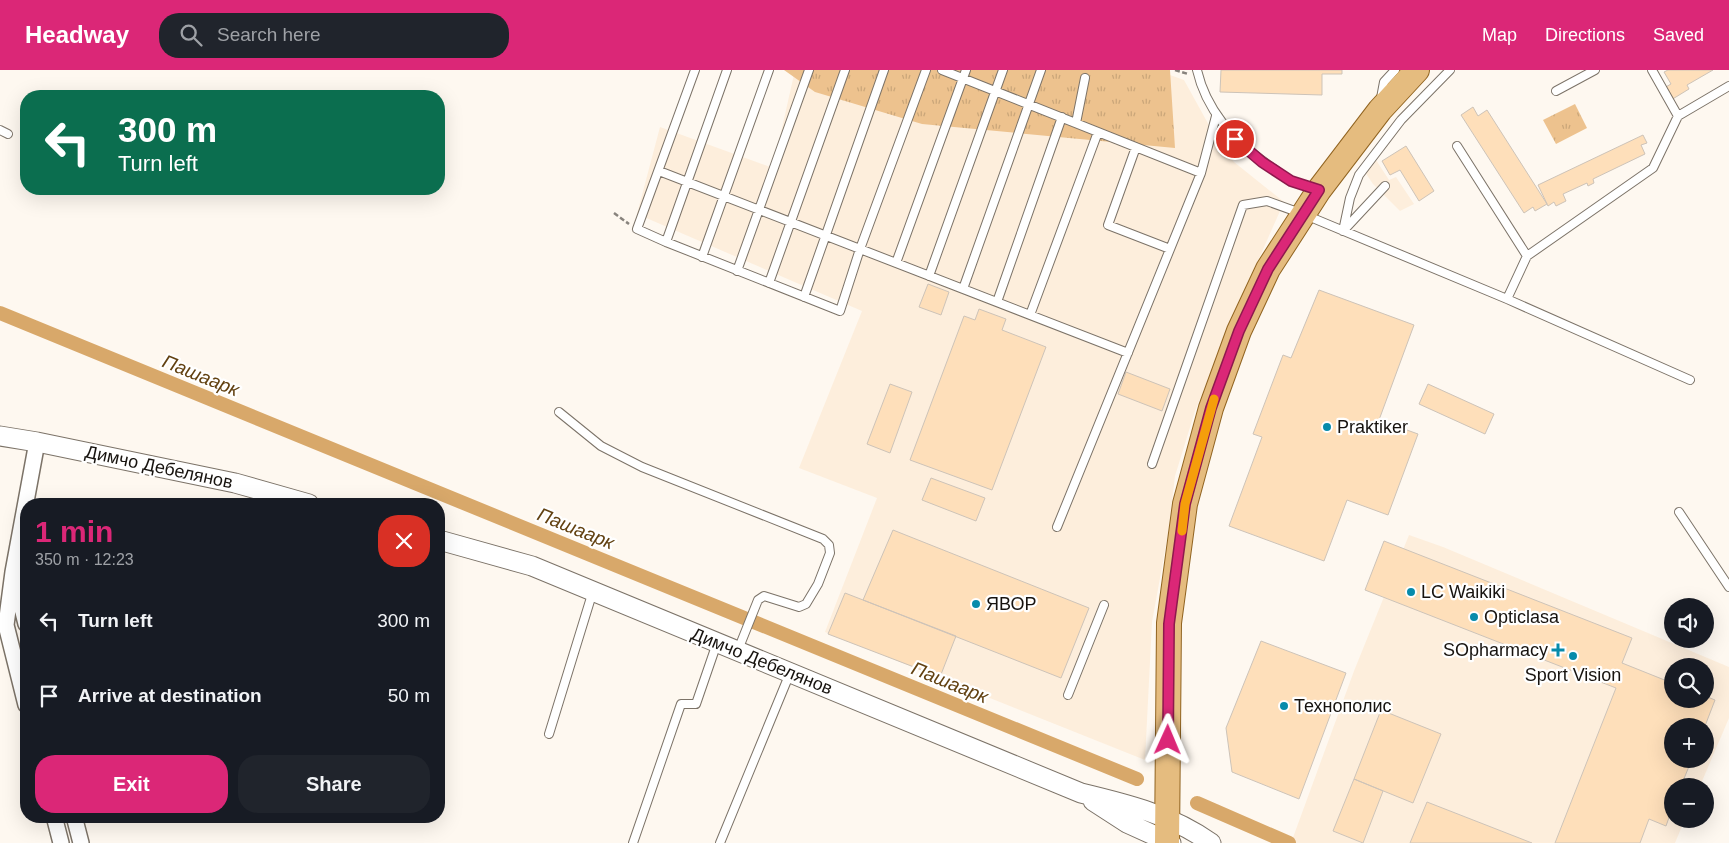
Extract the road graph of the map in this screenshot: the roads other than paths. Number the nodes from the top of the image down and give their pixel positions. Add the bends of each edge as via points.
1 (695, 70) edge
2 (727, 70) edge
3 (769, 70) edge
4 (809, 70) edge
5 (845, 70) edge
6 (884, 70) edge
7 (926, 70) edge
8 (942, 70) edge
9 (966, 70) edge
10 (1003, 70) edge
11 (1041, 70) edge
12 (1198, 70) edge
13 (1395, 70) edge
14 (1417, 70) edge
15 (1450, 70) edge
16 (1595, 70) edge
17 (1652, 70) edge
18 (1085, 78) dead end
19 (963, 79) junction
20 (1729, 86) edge
21 (996, 91) junction
22 (1556, 92) dead end
23 (1029, 104) junction
24 (1380, 110) junction
25 (1216, 116) junction
26 (1678, 116) junction
27 (1062, 117) junction
28 (1076, 123) junction
29 (0, 130) edge
30 (1098, 132) junction
31 (8, 134) dead end
32 (1456, 146) dead end
33 (1136, 147) junction
34 (658, 171) junction
35 (1201, 173) junction
36 (687, 182) junction
37 (1385, 186) dead end
38 (1319, 190) junction
39 (723, 196) junction
40 (760, 210) junction
41 (1303, 214) junction
42 (791, 222) junction
43 (1343, 231) junction
44 (825, 236) junction
45 (666, 242) junction
46 (860, 249) junction
47 (1170, 249) junction
48 (1527, 256) junction
49 (702, 257) junction
50 (896, 263) junction
51 (737, 271) junction
52 (929, 276) junction
53 (768, 283) junction
54 (963, 289) junction
55 (804, 297) junction
56 (1507, 299) junction
57 (997, 302) junction
58 (1030, 315) junction
59 (1128, 353) junction
60 (1690, 380) dead end
61 (559, 412) dead end
62 (0, 436) edge
63 (38, 442) junction
64 (1152, 464) dead end
65 (27, 498) edge
66 (287, 498) edge
67 (1679, 512) dead end
68 (1057, 527) dead end
69 (20, 536) edge
70 (445, 542) edge
71 (13, 572) junction
72 (1729, 587) edge
73 (593, 591) junction
74 (20, 600) edge
75 (1104, 605) dead end
76 (717, 642) junction
77 (737, 651) junction
78 (790, 673) junction
79 (20, 682) edge
80 (1068, 695) dead end
81 (549, 734) dead end
82 (56, 823) edge
83 (76, 823) edge
84 (1168, 836) edge
85 (61, 843) edge
86 (81, 843) edge
87 (633, 843) edge
88 (720, 843) edge
89 (1211, 843) edge

1 - 34 lane
2 - 36 lane
3 - 39 lane
4 - 40 lane
5 - 42 lane
6 - 44 lane
7 - 46 lane
8 - 19 lane
9 - 19 lane
10 - 21 lane
11 - 23 lane
12 - 25 lane
13 - 24 lane via 1384,82
14 - 24 main road
15 - 43 lane via 1401,120 1359,176
16 - 22 lane
17 - 26 lane
18 - 28 lane
19 - 21 lane
19 - 50 lane
20 - 26 lane
21 - 23 lane
21 - 52 lane
23 - 27 lane
23 - 54 lane
24 - 38 main road
25 - 35 lane
25 - 38 lane via 1235,139 1262,162 1291,181
26 - 48 lane via 1653,168
27 - 28 lane
27 - 57 lane
28 - 30 lane
29 - 31 lane
30 - 33 lane
30 - 58 lane
32 - 48 lane
33 - 35 lane
33 - 47 lane via 1108,225
34 - 36 lane
34 - 45 lane via 637,229
35 - 47 lane
36 - 39 lane
36 - 45 lane
37 - 43 lane
38 - 41 main road
39 - 40 lane
39 - 49 lane
40 - 42 lane
40 - 51 lane
41 - 43 lane
41 - 64 lane via 1267,201 1243,206
41 - 84 main road via 1268,269 1239,331 1211,408 1185,504 1169,624
42 - 44 lane
42 - 53 lane
43 - 56 lane
44 - 46 lane
44 - 55 lane
45 - 49 lane
46 - 50 lane
46 - 55 lane via 840,311
47 - 59 lane
48 - 56 lane
49 - 51 lane
50 - 52 lane
51 - 53 lane
52 - 54 lane
53 - 55 lane
54 - 57 lane
56 - 60 lane
57 - 58 lane
58 - 59 lane
59 - 68 lane
61 - 77 lane via 601,446 642,467 823,539 829,545 830,553 806,604 799,607 764,596 758,600
62 - 63 street, Димчо Дебелянов
63 - 65 street
63 - 66 street, Димчо Дебелянов via 235,483
67 - 72 lane
69 - 71 street
70 - 73 street, Димчо Дебелянов via 532,566
71 - 74 street
71 - 79 street via 6,626
73 - 76 street, Димчо Дебелянов
73 - 81 lane
75 - 80 lane
76 - 77 street, Димчо Дебелянов
76 - 87 lane via 696,704 681,704
77 - 78 street, Димчо Дебелянов
78 - 84 street, Димчо Дебелянов via 1081,793 1127,804
78 - 88 lane
82 - 85 street
83 - 86 street
84 - 89 street, Димчо Дебелянов via 1186,828

